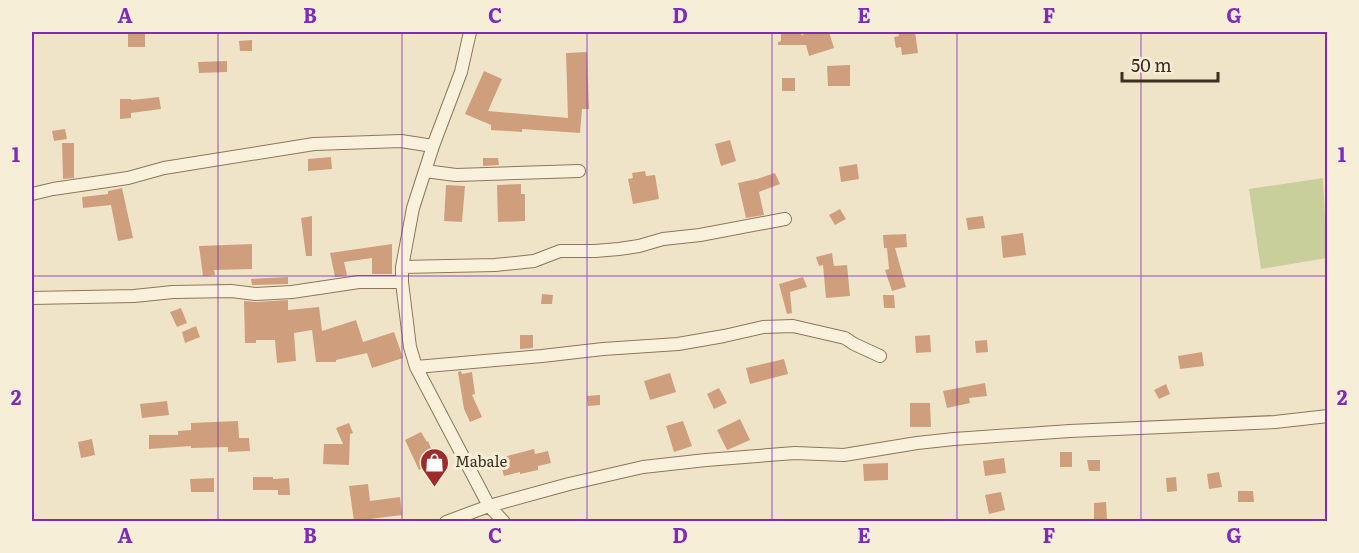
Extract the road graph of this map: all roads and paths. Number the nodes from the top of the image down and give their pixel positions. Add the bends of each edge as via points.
1 (470, 32) edge
2 (433, 146) junction
3 (425, 171) junction
4 (579, 171) dead end
5 (32, 194) edge
6 (785, 219) dead end
7 (402, 267) junction
8 (402, 282) junction
9 (32, 298) edge
10 (880, 356) dead end
11 (417, 367) junction
12 (1328, 416) edge
13 (489, 506) junction
14 (446, 522) edge
15 (504, 522) edge

1 - 2 street via 461,72
2 - 3 street
2 - 5 street via 401,141 314,144
3 - 4 street via 456,176
3 - 7 street via 413,208
6 - 7 street via 619,249 560,251 534,261
7 - 8 street
8 - 9 street via 359,282 256,294 219,291
8 - 11 street via 410,347
10 - 11 street via 845,338 793,326 763,327 678,344
11 - 13 street
12 - 13 street via 954,439 844,455 795,453 706,460 643,467
13 - 14 street
13 - 15 street

